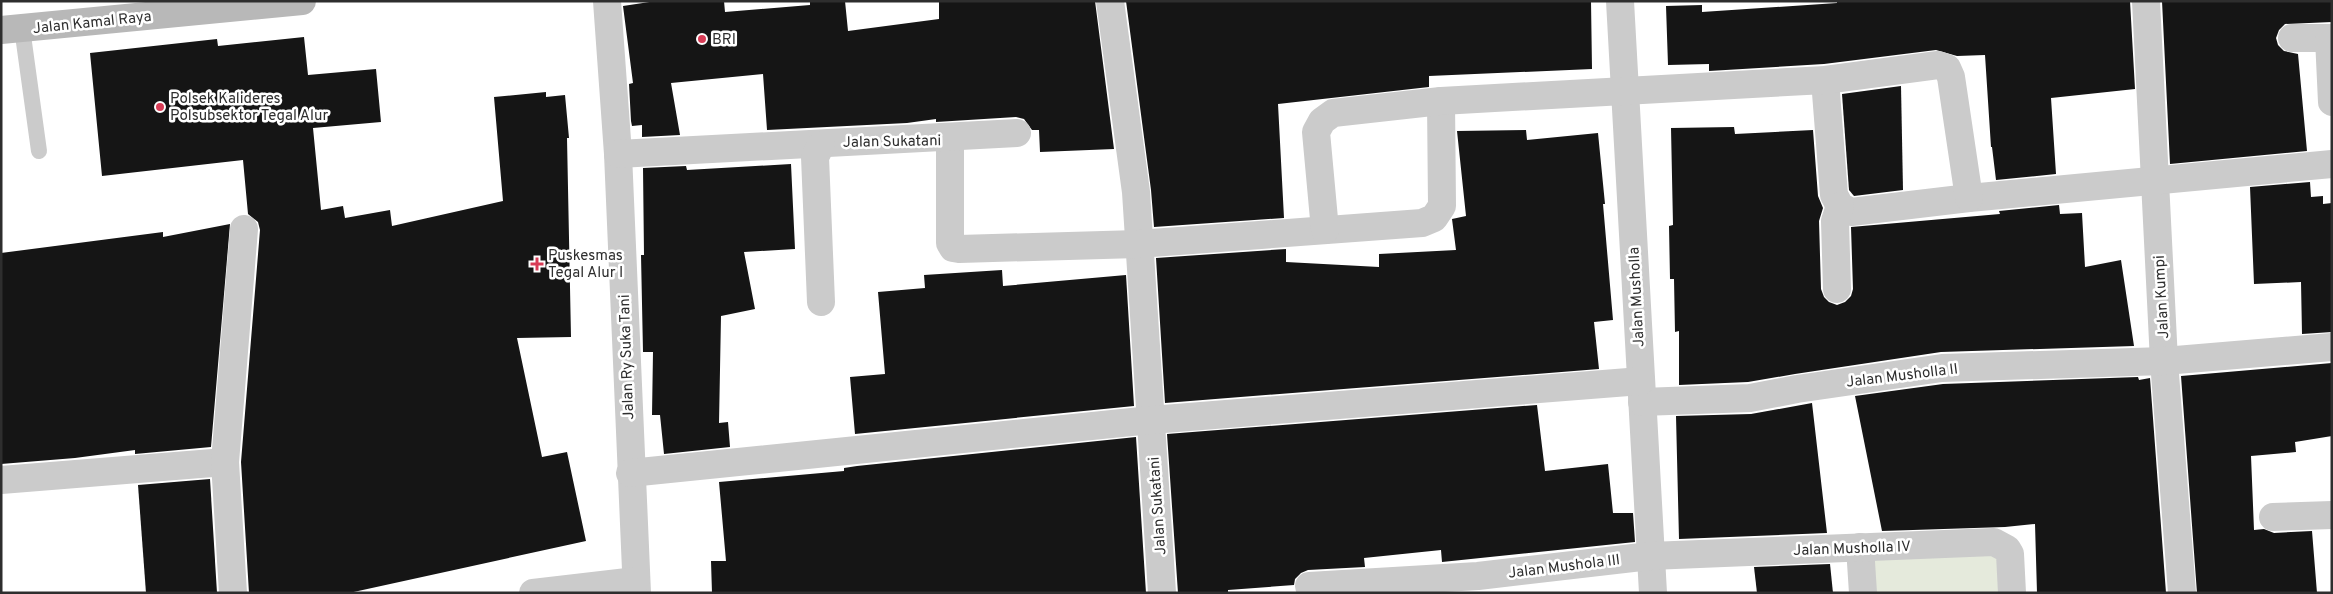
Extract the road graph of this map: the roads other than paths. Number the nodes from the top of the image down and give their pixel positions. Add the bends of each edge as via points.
1 (302, 1) edge
2 (606, 1) edge
3 (1110, 1) edge
4 (1620, 1) edge
5 (2146, 1) edge
6 (12, 29) edge
7 (2292, 38) dead end
8 (2330, 38) edge
9 (1825, 80) junction
10 (1624, 90) junction
11 (1441, 101) junction
12 (2332, 102) edge
13 (1017, 133) dead end
14 (945, 137) junction
15 (821, 145) junction
16 (39, 151) dead end
17 (618, 154) junction
18 (2332, 164) edge
19 (2156, 182) junction
20 (1969, 198) junction
21 (1840, 206) junction
22 (244, 228) dead end
23 (1325, 230) junction
24 (1138, 244) junction
25 (1837, 288) dead end
26 (820, 302) dead end
27 (2332, 347) edge
28 (2164, 361) junction
29 (1641, 391) junction
30 (1151, 420) junction
31 (225, 462) junction
32 (630, 473) junction
33 (1, 480) edge
34 (2332, 515) edge
35 (2273, 518) dead end
36 (1860, 547) junction
37 (1650, 556) junction
38 (1478, 584) edge
39 (1309, 586) dead end
40 (636, 587) edge
41 (1349, 588) edge
42 (233, 593) edge
43 (532, 593) edge
44 (1162, 593) edge
45 (1653, 593) edge
46 (1863, 593) edge
47 (2012, 593) edge
48 (2182, 593) edge

1 - 6 main road, Jalan Kamal Raya
2 - 17 street, Jalan Ry Suka Tani
3 - 24 street, Jalan Sukatani via 1136,192
4 - 10 street, Jalan Musholla
5 - 19 street, Jalan Kumpi
6 - 16 lane
7 - 8 street
8 - 12 street
9 - 10 street
9 - 20 street via 1938,65 1947,68
9 - 21 street via 1834,195
10 - 11 street
10 - 29 street, Jalan Musholla
11 - 23 street via 1442,206 1434,218 1422,223
11 - 23 street via 1352,109 1333,113 1322,121 1316,132
13 - 14 street
14 - 15 street, Jalan Sukatani
14 - 24 street, Jalan Sukatani via 950,143 950,243 953,248
15 - 17 street
15 - 26 street, Jalan Sukatani via 815,157
17 - 32 street, Jalan Ry Suka Tani
18 - 19 street
19 - 20 street
19 - 28 street, Jalan Kumpi
20 - 21 street via 1851,212
21 - 25 street via 1835,221
22 - 31 street
23 - 24 street
24 - 30 street, Jalan Sukatani
27 - 28 street, Jalan Musholla II
28 - 29 street, Jalan Musholla II via 1942,368 1797,388 1750,398
28 - 48 street, Jalan Kumpi
29 - 30 street, Jalan Musholla II
29 - 37 street, Jalan Musholla
30 - 32 street
30 - 44 street, Jalan Sukatani
31 - 33 street
31 - 42 street
32 - 40 street, Jalan Ry Suka Tani
34 - 35 street
36 - 37 street, Jalan Musholla IV
36 - 46 street
36 - 47 street, Jalan Musholla IV via 1994,542 2010,554
37 - 38 street, Jalan Mushola III
37 - 45 street, Jalan Musholla
38 - 41 street, Jalan Mushola III
39 - 41 street, Jalan Mushola III
40 - 43 street

